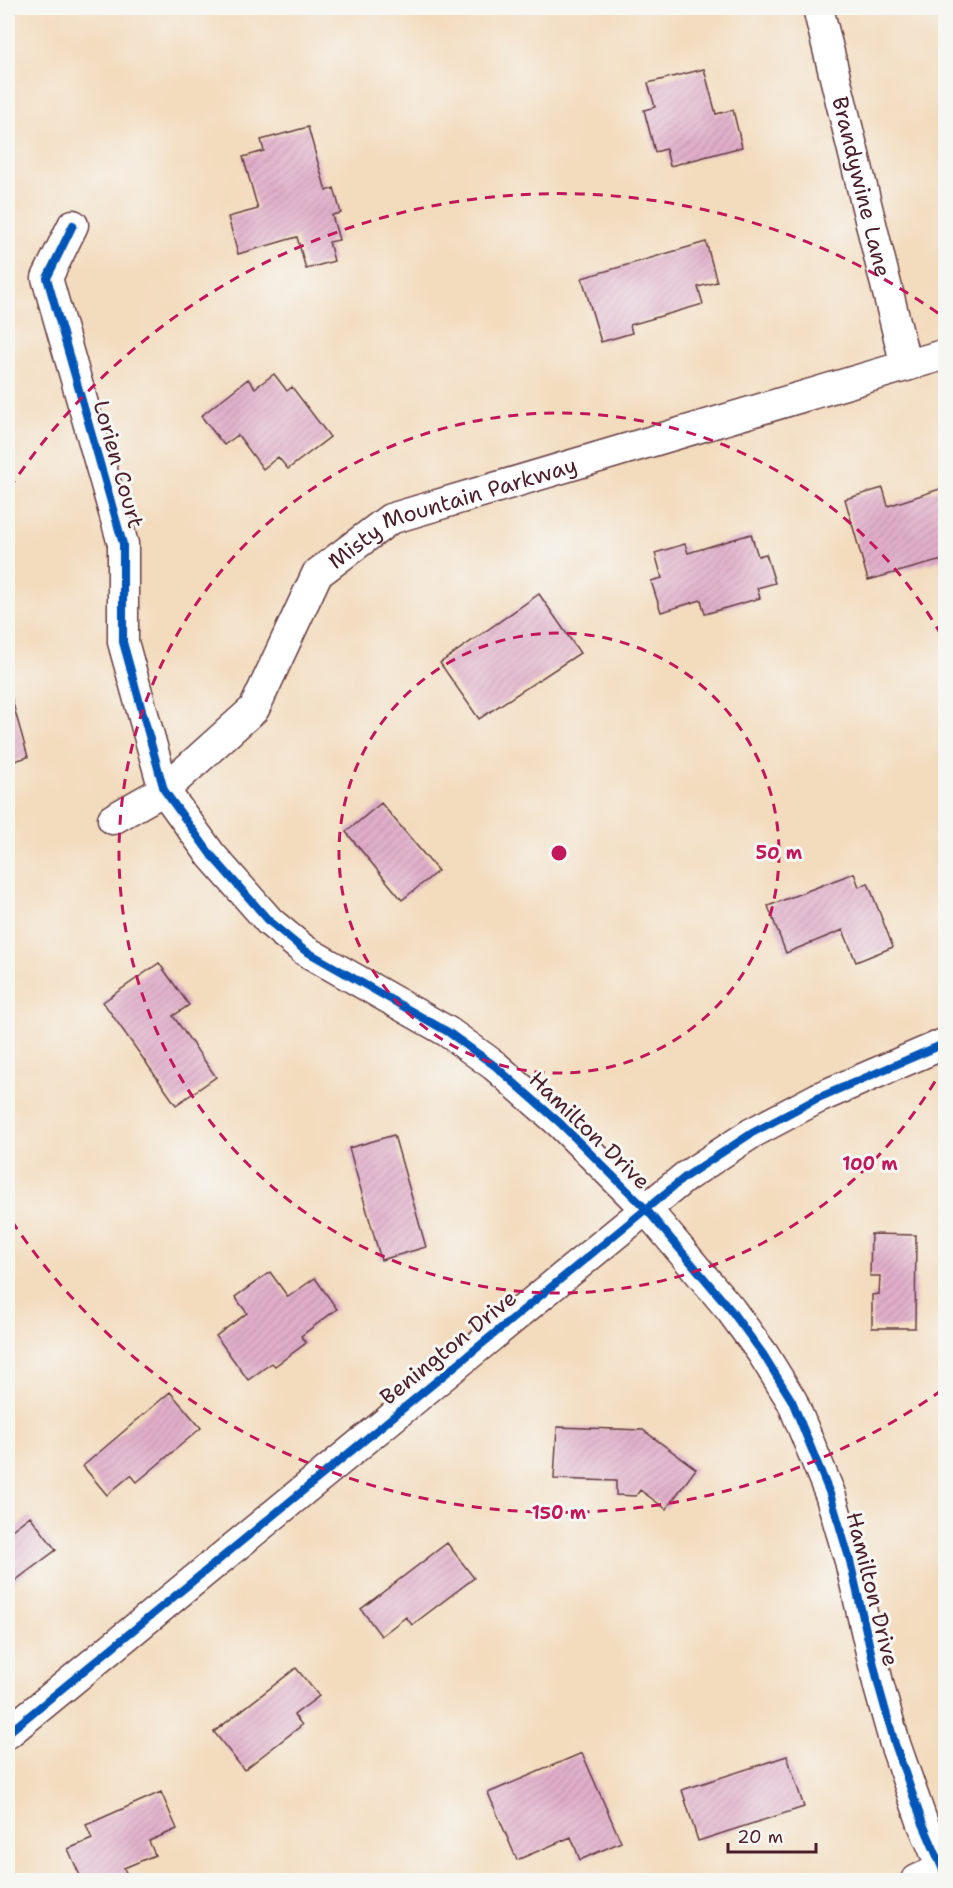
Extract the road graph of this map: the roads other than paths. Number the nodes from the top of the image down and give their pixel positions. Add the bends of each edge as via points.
1 (818, 8) edge
2 (73, 225) dead end
3 (945, 354) edge
4 (906, 366) junction
5 (164, 790) junction
6 (113, 819) dead end
7 (945, 1042) edge
8 (646, 1209) junction
9 (8, 1733) edge
10 (937, 1874) edge

1 - 4 street, Brandywine Lane
2 - 5 street, Lorien Court via 47,278 123,544 123,642
3 - 4 street, Misty Mountain Parkway
4 - 5 street, Misty Mountain Parkway via 390,519 317,574 254,709
5 - 6 street, Misty Mountain Parkway
5 - 8 street, Hamilton Drive via 211,855 270,922 304,950 448,1032 495,1066 560,1123
7 - 8 street, Benington Drive via 818,1098 752,1133 685,1177
8 - 9 street, Benington Drive
8 - 10 street, Hamilton Drive via 730,1309 792,1401 830,1494 895,1744

